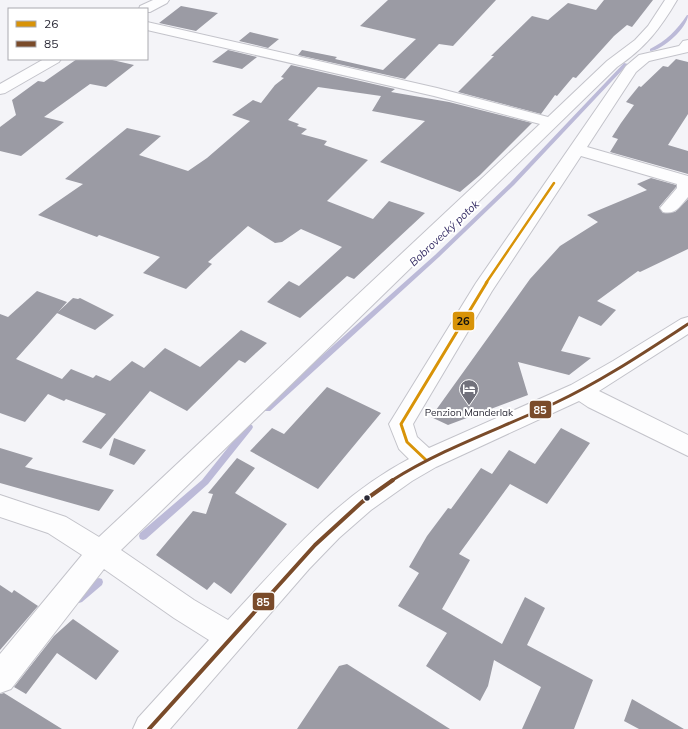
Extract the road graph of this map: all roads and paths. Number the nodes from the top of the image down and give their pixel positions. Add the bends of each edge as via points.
1 (164, 0) edge
2 (671, 0) edge
3 (147, 8) edge
4 (148, 26) edge
5 (687, 47) edge
6 (637, 56) junction
7 (52, 60) edge
8 (0, 90) edge
9 (550, 122) junction
10 (576, 149) junction
11 (687, 181) edge
12 (669, 208) dead end
13 (688, 324) edge
14 (580, 390) junction
15 (688, 446) edge
16 (426, 460) junction
17 (0, 506) edge
18 (102, 552) junction
19 (231, 638) junction
20 (0, 678) edge
21 (149, 729) edge

1 - 3 street
2 - 6 street
4 - 9 street via 437,92
5 - 6 street
6 - 9 street via 612,64
6 - 10 street via 631,69
7 - 8 street
9 - 18 street
10 - 11 street
10 - 16 street via 483,288 401,424 407,442
11 - 12 street via 686,189
13 - 14 street
14 - 15 street via 596,401
14 - 16 street
16 - 19 street via 380,488 346,514
17 - 18 street via 57,525
18 - 19 street
18 - 20 street
19 - 21 street via 185,686

